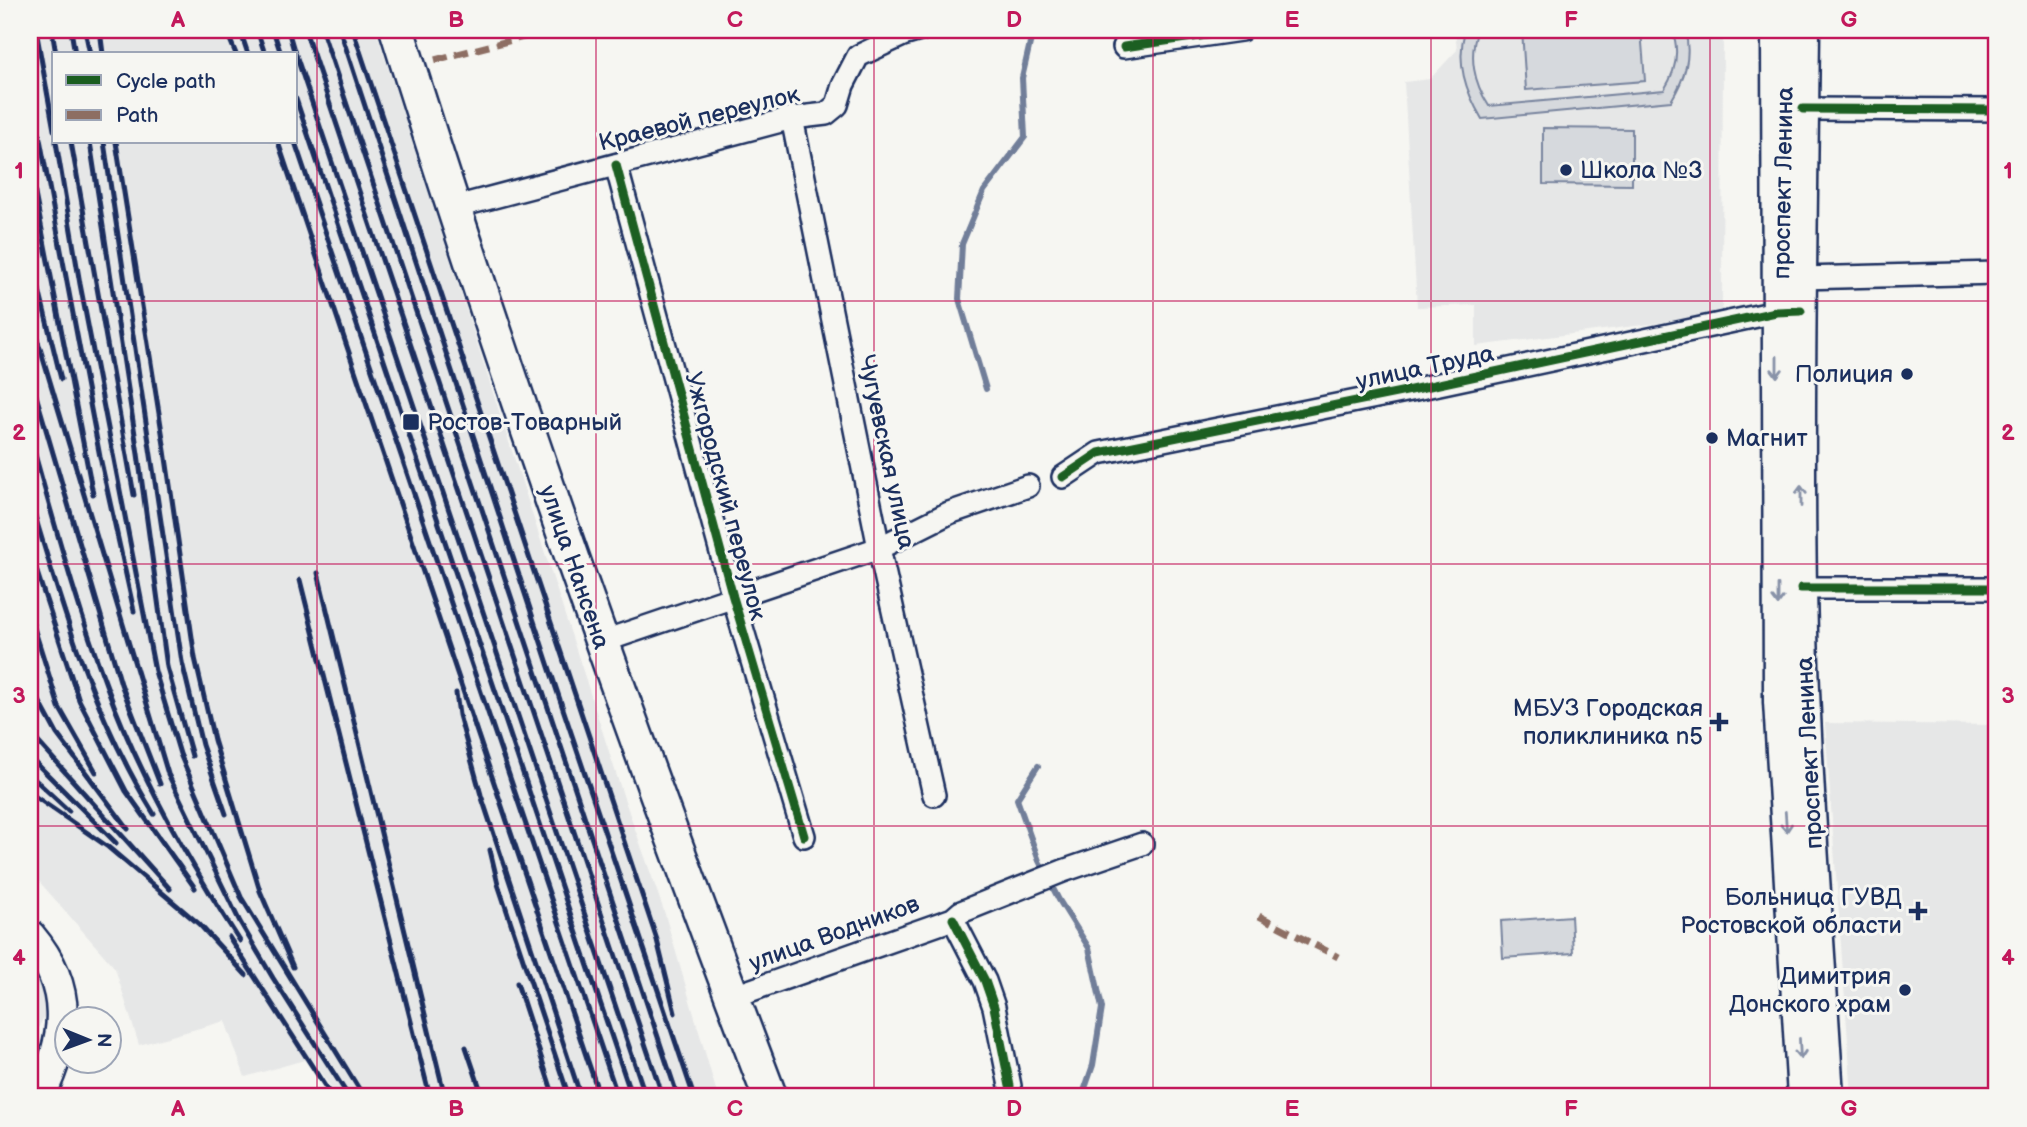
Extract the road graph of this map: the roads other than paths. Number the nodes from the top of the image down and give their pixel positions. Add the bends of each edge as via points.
1 (397, 30) edge
2 (1241, 30) edge
3 (1777, 30) edge
4 (1804, 30) edge
5 (908, 32) edge
6 (1124, 47) dead end
7 (1803, 109) junction
8 (1997, 110) edge
9 (792, 118) junction
10 (616, 165) junction
11 (453, 208) junction
12 (1997, 273) edge
13 (1801, 278) junction
14 (1788, 311) junction
15 (1063, 477) dead end
16 (1028, 486) dead end
17 (880, 548) junction
18 (1997, 588) edge
19 (1801, 589) junction
20 (733, 597) junction
21 (601, 642) junction
22 (934, 795) dead end
23 (804, 836) dead end
24 (1142, 844) dead end
25 (953, 919) junction
26 (30, 936) edge
27 (732, 998) junction
28 (1010, 1086) dead end
29 (39, 1097) edge
30 (770, 1097) edge
31 (1803, 1097) edge
32 (1828, 1097) edge

1 - 11 main road, улица Нансена
2 - 6 street
3 - 14 main road, проспект Ленина
4 - 7 main road, проспект Ленина
5 - 9 street, Краевой переулок via 858,56 837,105 826,114
7 - 8 street
7 - 13 main road, проспект Ленина
9 - 10 street, Краевой переулок
9 - 17 street, Чугуевская улица
10 - 11 street, Краевой переулок
10 - 20 street, Ужгородский переулок
11 - 21 main road, улица Нансена
12 - 13 street
13 - 14 main road, проспект Ленина
14 - 15 street, улица Труда via 1099,453
19 -> 14 main road, проспект Ленина
14 -> 31 main road, проспект Ленина via 1779,702
16 - 17 street via 949,513
17 - 20 street
17 - 22 street, Чугуевская улица
18 - 19 street
19 - 32 main road, проспект Ленина
20 - 21 street
20 - 23 street, Ужгородский переулок
21 - 27 main road, улица Нансена
24 - 25 street, улица Водников via 1035,882
25 - 27 street, улица Водников
25 - 28 street, улица Водников via 994,1007
26 - 29 main road via 47,955 62,998 61,1042
27 - 30 main road, улица Нансена

